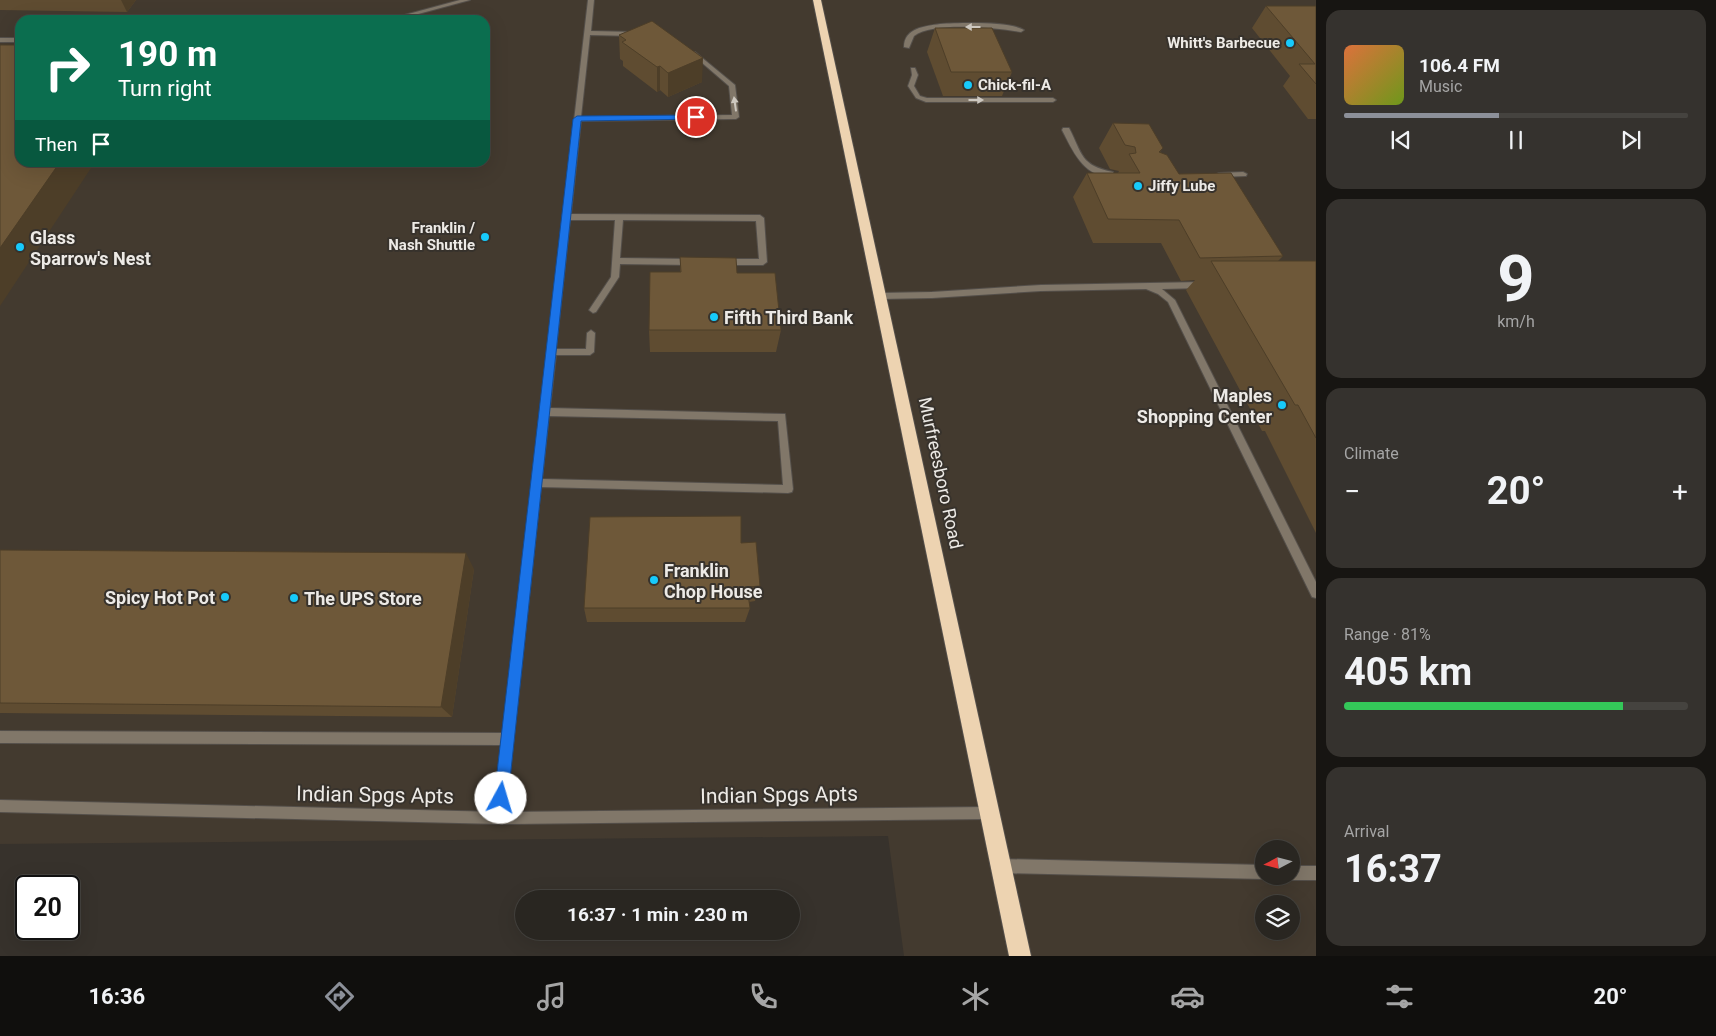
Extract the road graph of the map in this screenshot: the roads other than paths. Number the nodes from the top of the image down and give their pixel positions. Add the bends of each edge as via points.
1 (467, 0) edge
2 (591, 0) edge
3 (817, 0) edge
4 (408, 15) edge
5 (1021, 30) dead end
6 (587, 33) junction
7 (641, 34) edge
8 (0, 40) edge
9 (15, 40) edge
10 (907, 47) dead end
11 (695, 54) edge
12 (913, 69) dead end
13 (1053, 100) dead end
14 (577, 119) junction
15 (1066, 130) dead end
16 (1116, 174) edge
17 (1243, 174) dead end
18 (1208, 175) edge
19 (566, 217) junction
20 (619, 217) junction
21 (616, 262) junction
22 (704, 262) edge
23 (714, 262) edge
24 (1214, 284) edge
25 (1147, 286) junction
26 (880, 296) junction
27 (593, 310) dead end
28 (591, 333) dead end
29 (551, 352) junction
30 (545, 412) junction
31 (536, 483) junction
32 (1316, 593) edge
33 (0, 737) edge
34 (507, 739) junction
35 (0, 806) edge
36 (989, 813) junction
37 (499, 818) junction
38 (1001, 866) junction
39 (1255, 872) edge
40 (1300, 873) edge
41 (1316, 873) edge
42 (1020, 956) edge

1 - 4 street
2 - 6 street
3 - 26 highway, Murfreesboro Road
5 -> 10 street via 934,27 910,35
6 - 7 street
6 - 14 street
8 - 9 street
14 -> 11 street via 736,117 732,85
12 -> 13 street via 915,75 911,86 918,97 926,100
14 - 19 street
15 - 16 street via 1084,165 1101,174
17 - 18 street
19 - 20 street
19 - 29 street
20 - 21 street
20 - 23 street via 760,218 763,262
21 - 22 street
21 - 27 street via 615,277
24 - 25 street
25 - 26 street
25 - 32 street via 1171,300
26 - 36 highway, Murfreesboro Road
28 - 29 street via 590,352
29 - 30 street
30 - 31 street
30 - 31 street via 782,417 788,489
31 - 34 street
33 - 34 street
34 - 37 street
35 - 37 street, Indian Spgs Apts
36 - 37 street, Indian Spgs Apts
36 - 38 highway, Murfreesboro Road
38 - 39 street
38 - 42 highway, Murfreesboro Road
40 - 41 street

